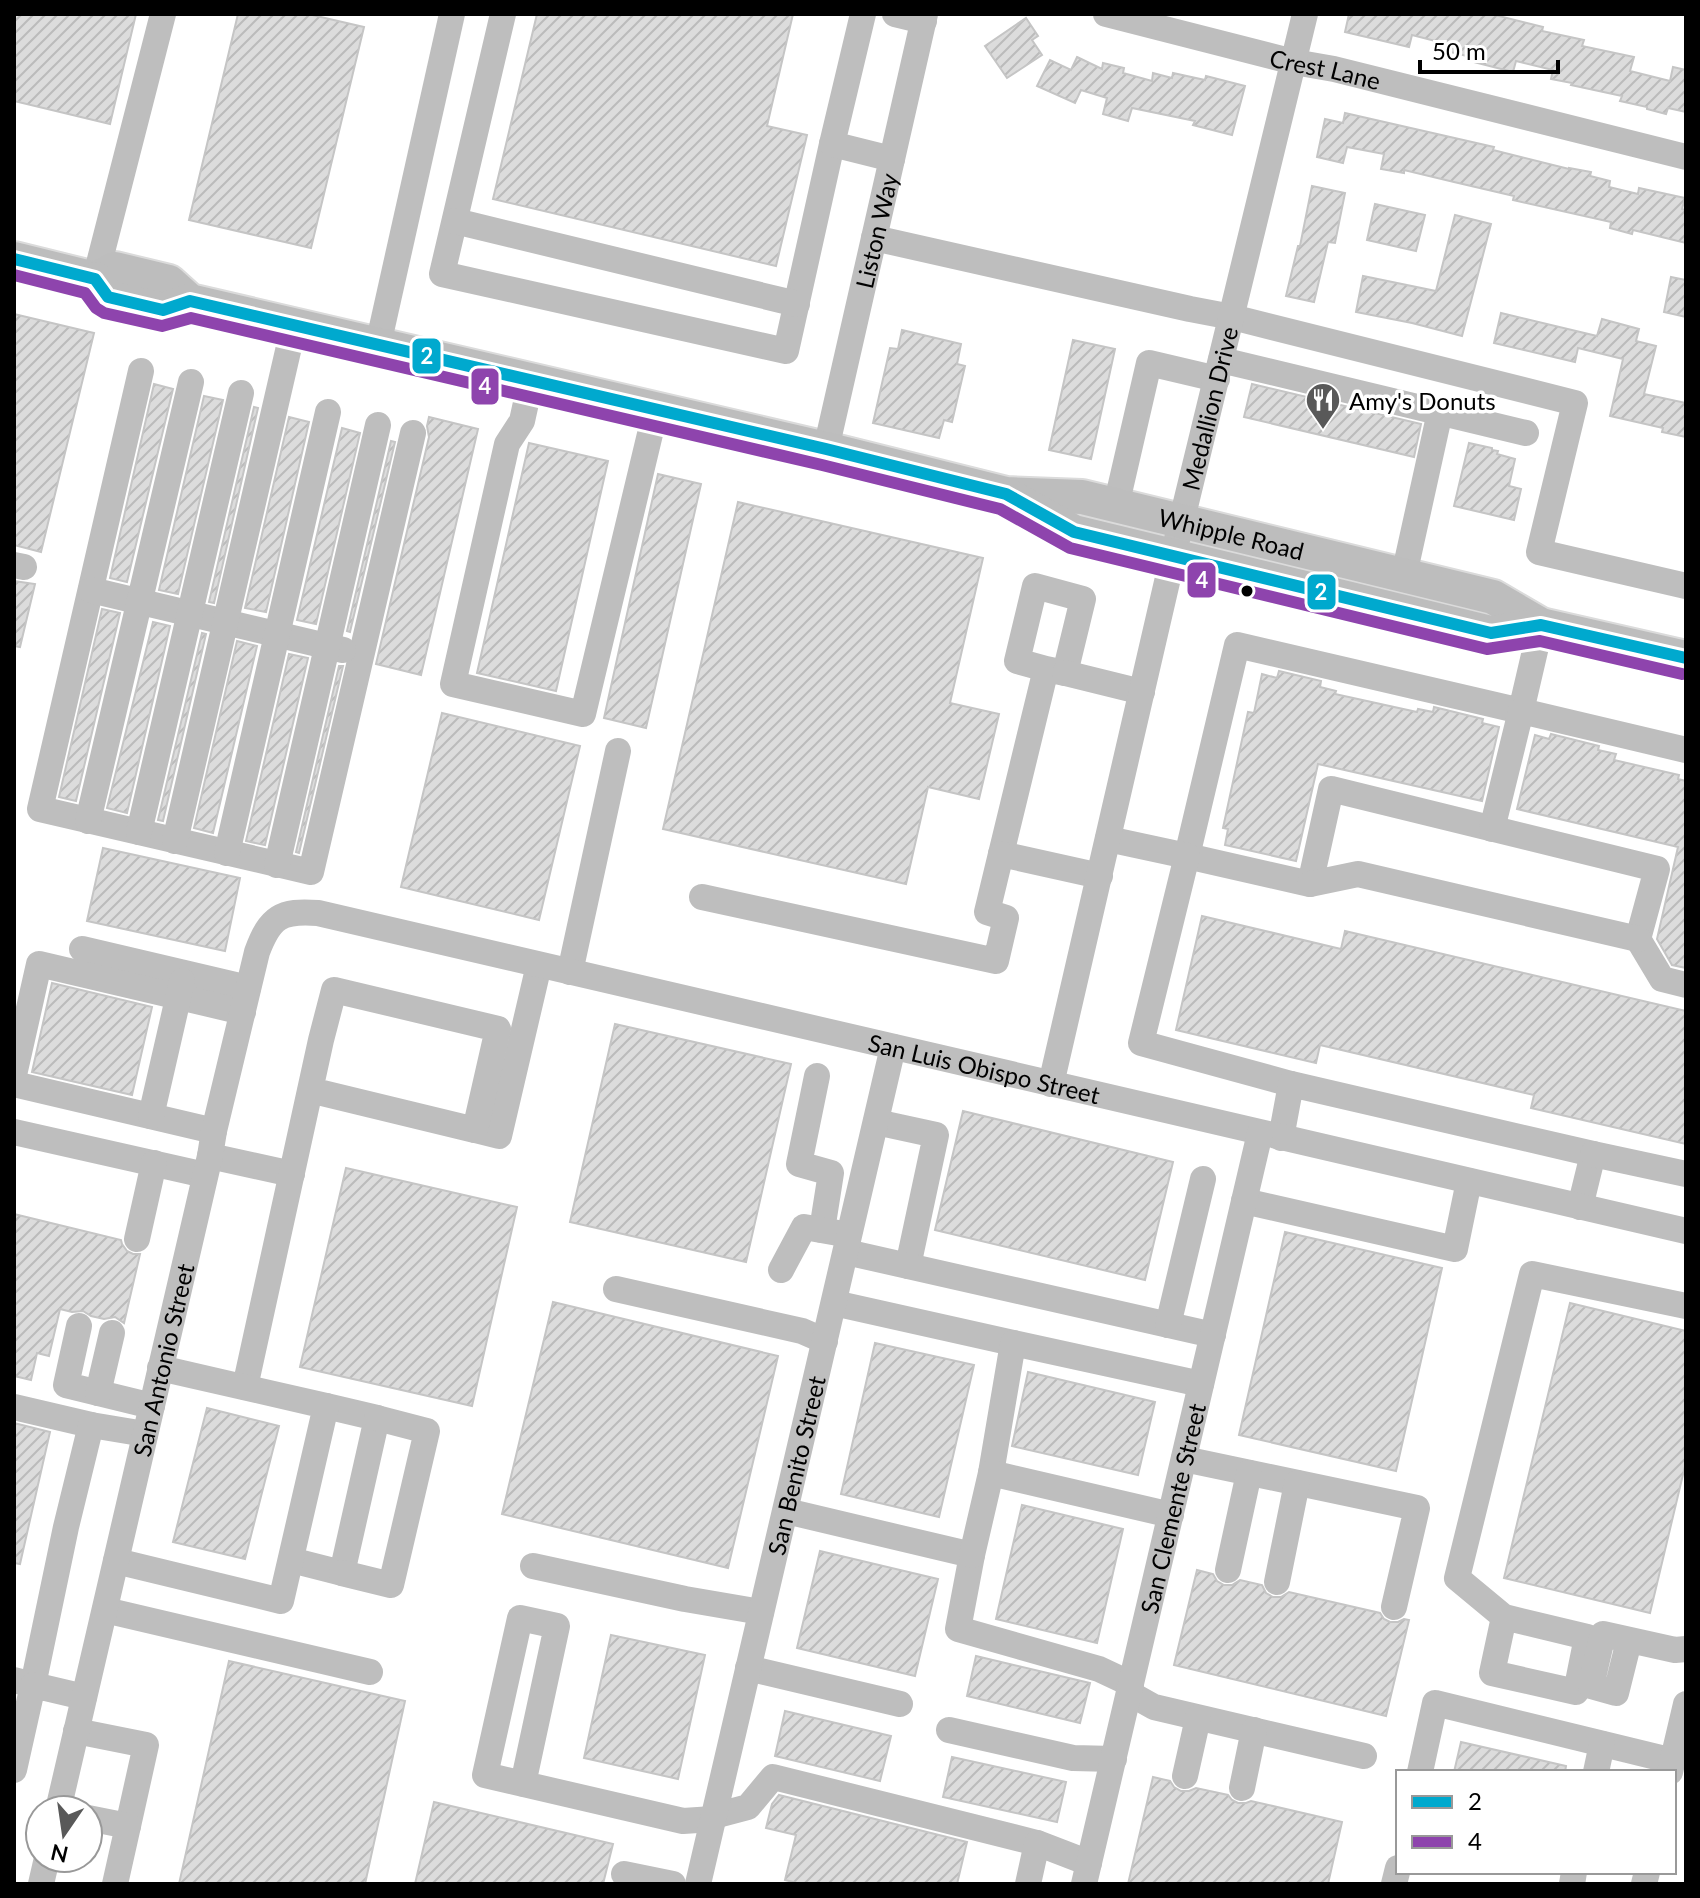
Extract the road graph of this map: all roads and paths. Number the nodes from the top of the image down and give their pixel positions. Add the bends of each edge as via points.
1 (163, 14) edge
2 (452, 14) edge
3 (503, 14) edge
4 (863, 14) edge
5 (895, 14) edge
6 (1106, 14) edge
7 (1305, 14) edge
8 (924, 17) edge
9 (1294, 62) junction
10 (832, 144) junction
11 (1686, 157) edge
12 (892, 159) junction
13 (455, 221) junction
14 (874, 238) junction
15 (14, 259) edge
16 (95, 279) junction
17 (797, 304) junction
18 (1232, 317) junction
19 (294, 325) junction
20 (378, 345) junction
21 (1219, 369) junction
22 (141, 371) dead end
23 (531, 380) junction
24 (191, 382) dead end
25 (241, 393) dead end
26 (656, 409) junction
27 (328, 412) dead end
28 (1440, 412) junction
29 (378, 425) dead end
30 (413, 433) dead end
31 (1526, 433) dead end
32 (826, 449) junction
33 (1006, 494) junction
34 (1116, 506) junction
35 (1181, 522) junction
36 (1173, 556) junction
37 (1404, 575) junction
38 (1686, 586) edge
39 (91, 590) junction
40 (140, 602) junction
41 (190, 614) junction
42 (226, 622) junction
43 (1541, 625) junction
44 (276, 634) junction
45 (326, 646) junction
46 (362, 654) junction
47 (1686, 658) edge
48 (1142, 692) junction
49 (1521, 711) junction
50 (1686, 750) edge
51 (618, 751) dead end
52 (88, 821) junction
53 (1492, 829) junction
54 (139, 832) junction
55 (1108, 839) junction
56 (175, 841) junction
57 (227, 853) junction
58 (1001, 854) junction
59 (1187, 856) junction
60 (277, 865) junction
61 (1100, 876) junction
62 (1310, 884) junction
63 (702, 897) dead end
64 (280, 916) joint
65 (1638, 939) junction
66 (82, 949) dead end
67 (539, 965) junction
68 (570, 972) junction
69 (181, 985) junction
70 (1686, 985) edge
71 (246, 1000) junction
72 (893, 1047) junction
73 (14, 1075) edge
74 (817, 1076) dead end
75 (14, 1084) edge
76 (1051, 1084) junction
77 (1291, 1084) junction
78 (310, 1090) junction
79 (151, 1116) junction
80 (876, 1122) junction
81 (475, 1130) junction
82 (14, 1132) edge
83 (1270, 1135) junction
84 (210, 1154) junction
85 (1593, 1154) junction
86 (154, 1163) junction
87 (292, 1174) junction
88 (1686, 1174) edge
89 (1203, 1179) dead end
90 (1469, 1181) junction
91 (1197, 1206) junction
92 (1580, 1207) junction
93 (1242, 1209) junction
94 (822, 1230) junction
95 (1686, 1231) edge
96 (137, 1239) dead end
97 (848, 1244) junction
98 (908, 1266) junction
99 (781, 1270) dead end
100 (616, 1289) dead end
101 (834, 1303) junction
102 (1686, 1306) edge
103 (1168, 1325) junction
104 (79, 1326) dead end
105 (112, 1333) dead end
106 (1213, 1335) junction
107 (825, 1341) junction
108 (1013, 1343) junction
109 (160, 1368) junction
110 (1201, 1384) junction
111 (245, 1387) junction
112 (98, 1393) junction
113 (152, 1406) junction
114 (326, 1406) junction
115 (14, 1407) edge
116 (377, 1418) junction
117 (91, 1425) junction
118 (145, 1434) junction
119 (1184, 1459) junction
120 (991, 1473) junction
121 (1249, 1473) junction
122 (1297, 1483) junction
123 (786, 1511) junction
124 (1171, 1515) junction
125 (972, 1555) junction
126 (291, 1560) junction
127 (116, 1561) junction
128 (533, 1566) dead end
129 (1228, 1570) dead end
130 (342, 1573) junction
131 (1277, 1582) dead end
132 (1394, 1607) dead end
133 (105, 1610) junction
134 (761, 1612) junction
135 (1504, 1617) dead end
136 (1629, 1641) dead end
137 (1686, 1649) edge
138 (748, 1668) junction
139 (370, 1672) dead end
140 (23, 1682) edge
141 (1130, 1688) junction
142 (84, 1697) junction
143 (900, 1704) dead end
144 (1686, 1704) edge
145 (1198, 1718) junction
146 (949, 1730) dead end
147 (1254, 1730) junction
148 (76, 1731) junction
149 (1602, 1744) junction
150 (1364, 1756) dead end
151 (1114, 1759) junction
152 (1671, 1767) edge
153 (14, 1770) edge
154 (1420, 1770) edge
155 (1596, 1770) edge
156 (1185, 1776) dead end
157 (523, 1784) junction
158 (1242, 1788) dead end
159 (62, 1794) edge
160 (714, 1817) junction
161 (104, 1821) edge
162 (128, 1826) junction
163 (1037, 1843) junction
164 (624, 1874) dead end
165 (1087, 1874) edge
166 (115, 1884) edge
167 (673, 1884) edge
168 (698, 1884) edge
169 (1028, 1884) edge

1 - 16 street
2 - 20 street
3 - 13 street
4 - 10 street
5 - 8 street
6 - 9 street, Crest Lane
7 - 9 street, Medallion Drive
8 - 12 street, Liston Way
9 - 11 street, Crest Lane
9 - 18 street, Medallion Drive
10 - 12 street
10 - 17 street
12 - 14 street, Liston Way
13 - 17 street
13 - 17 street via 442,274 786,351
14 - 18 street
14 - 32 street, Liston Way
15 - 16 main road, Whipple Road
16 - 19 main road, Whipple Road via 115,269 169,282 190,301
18 - 21 street, Medallion Drive
18 - 38 street via 1575,403 1539,552
19 - 20 main road, Whipple Road
19 - 42 street
20 - 23 main road, Whipple Road
21 - 28 street
21 - 34 street via 1149,363
21 - 35 street, Medallion Drive
22 - 39 street
23 - 26 main road, Whipple Road
23 - 26 street via 522,421 507,444 453,684 583,714
24 - 40 street
25 - 41 street
26 - 32 main road, Whipple Road
27 - 44 street
28 - 31 street
28 - 37 street
29 - 45 street
30 - 46 street
32 - 33 main road, Whipple Road
33 - 34 main road, Whipple Road via 1082,497
33 - 36 main road, Whipple Road via 1074,532
34 - 35 main road, Whipple Road
35 - 36 street, Medallion Drive
35 - 37 main road, Whipple Road
36 - 43 main road, Whipple Road via 1491,633
36 - 48 street, Medallion Drive
37 - 43 main road, Whipple Road via 1493,597
39 - 40 street
39 - 52 street via 40,809
40 - 41 street
40 - 52 street
41 - 42 street
41 - 54 street
42 - 44 street
42 - 56 street
43 - 47 main road, Whipple Road
43 - 49 street
44 - 45 street
44 - 57 street
45 - 46 street
45 - 60 street
46 - 60 street via 311,872
48 - 55 street, Medallion Drive
48 - 58 street via 1056,671
49 - 50 street
49 - 53 street
49 - 59 street via 1237,645
51 - 68 street
52 - 54 street
53 - 62 street via 1331,789
53 - 65 street via 1657,869
54 - 56 street
55 - 59 street
55 - 61 street, Medallion Drive
56 - 57 street
57 - 60 street
58 - 61 street
58 - 63 street via 987,912 1006,918 996,961
59 - 62 street
59 - 77 street via 1141,1043
61 - 76 street, Medallion Drive
62 - 65 street via 1358,874
64 - 67 street, San Luis Obispo Street via 318,913
64 - 71 street, San Antonio Street via 265,930
65 - 70 street via 1662,979
66 - 69 street
67 - 68 street, San Luis Obispo Street
67 - 81 street via 499,1136
68 - 72 street, San Luis Obispo Street
69 - 71 street
69 - 73 street via 39,964
69 - 79 street
71 - 84 street, San Antonio Street
72 - 76 street, San Luis Obispo Street
72 - 80 street, San Benito Street
74 - 94 street via 799,1164 831,1173
75 - 79 street
76 - 83 street, San Luis Obispo Street
77 - 83 street, San Clemente Street
77 - 85 street
78 - 81 street
78 - 81 street via 334,990 498,1029
78 - 87 street
79 - 84 street
80 - 97 street, San Benito Street
80 - 98 street via 936,1135
82 - 86 street
83 - 90 street, San Luis Obispo Street
83 - 93 street, San Clemente Street
84 - 86 street
84 - 87 street
84 - 109 street, San Antonio Street
85 - 88 street
85 - 92 street
86 - 96 street
87 - 111 street
89 - 91 street
90 - 92 street, San Luis Obispo Street
90 - 93 street via 1455,1249
91 - 93 street
91 - 103 street
92 - 95 street, San Luis Obispo Street
93 - 106 street, San Clemente Street
94 - 97 street
94 - 99 street via 804,1227
97 - 98 street
97 - 101 street, San Benito Street
98 - 103 street
100 - 107 street via 802,1331
101 - 107 street, San Benito Street
101 - 108 street
102 - 135 street via 1532,1274 1457,1578
103 - 106 street
104 - 112 street via 66,1385
105 - 112 street
106 - 110 street, San Clemente Street
107 - 123 street, San Benito Street
108 - 110 street
108 - 120 street
109 - 111 street
109 - 113 street, San Antonio Street
110 - 119 street, San Clemente Street
111 - 114 street
112 - 113 street
113 - 118 street, San Antonio Street
114 - 116 street
114 - 126 street
115 - 117 street
116 - 130 street
116 - 130 street via 427,1431 391,1585
117 - 118 street
117 - 140 street
118 - 127 street, San Antonio Street
119 - 121 street
119 - 124 street, San Clemente Street
120 - 124 street
120 - 125 street
121 - 122 street
121 - 129 street
122 - 131 street
122 - 132 street via 1417,1508
123 - 125 street
123 - 134 street, San Benito Street
124 - 141 street, San Clemente Street
125 - 141 street via 958,1629 1099,1669
126 - 127 street via 281,1601
126 - 130 street
127 - 133 street, San Antonio Street
128 - 134 street
133 - 139 street
133 - 142 street, San Antonio Street
134 - 138 street, San Benito Street
136 - 137 street
138 - 143 street
138 - 160 street, San Benito Street
140 - 142 street
140 - 153 street
141 - 145 street via 1154,1707
141 - 151 street, San Clemente Street
142 - 148 street, San Antonio Street
144 - 152 street
145 - 147 street
145 - 156 street
146 - 151 street via 1073,1758
147 - 150 street
147 - 158 street
148 - 159 street, San Antonio Street
148 - 162 street via 146,1745
149 - 152 street
149 - 154 street via 1435,1703
149 - 155 street
151 - 165 street, San Clemente Street
157 - 157 street via 485,1775 520,1618 557,1626
157 - 160 street via 683,1821
160 - 163 street via 748,1807 773,1777
160 - 168 street, San Benito Street
161 - 162 street
162 - 166 street
163 - 165 street
163 - 169 street
164 - 167 street

